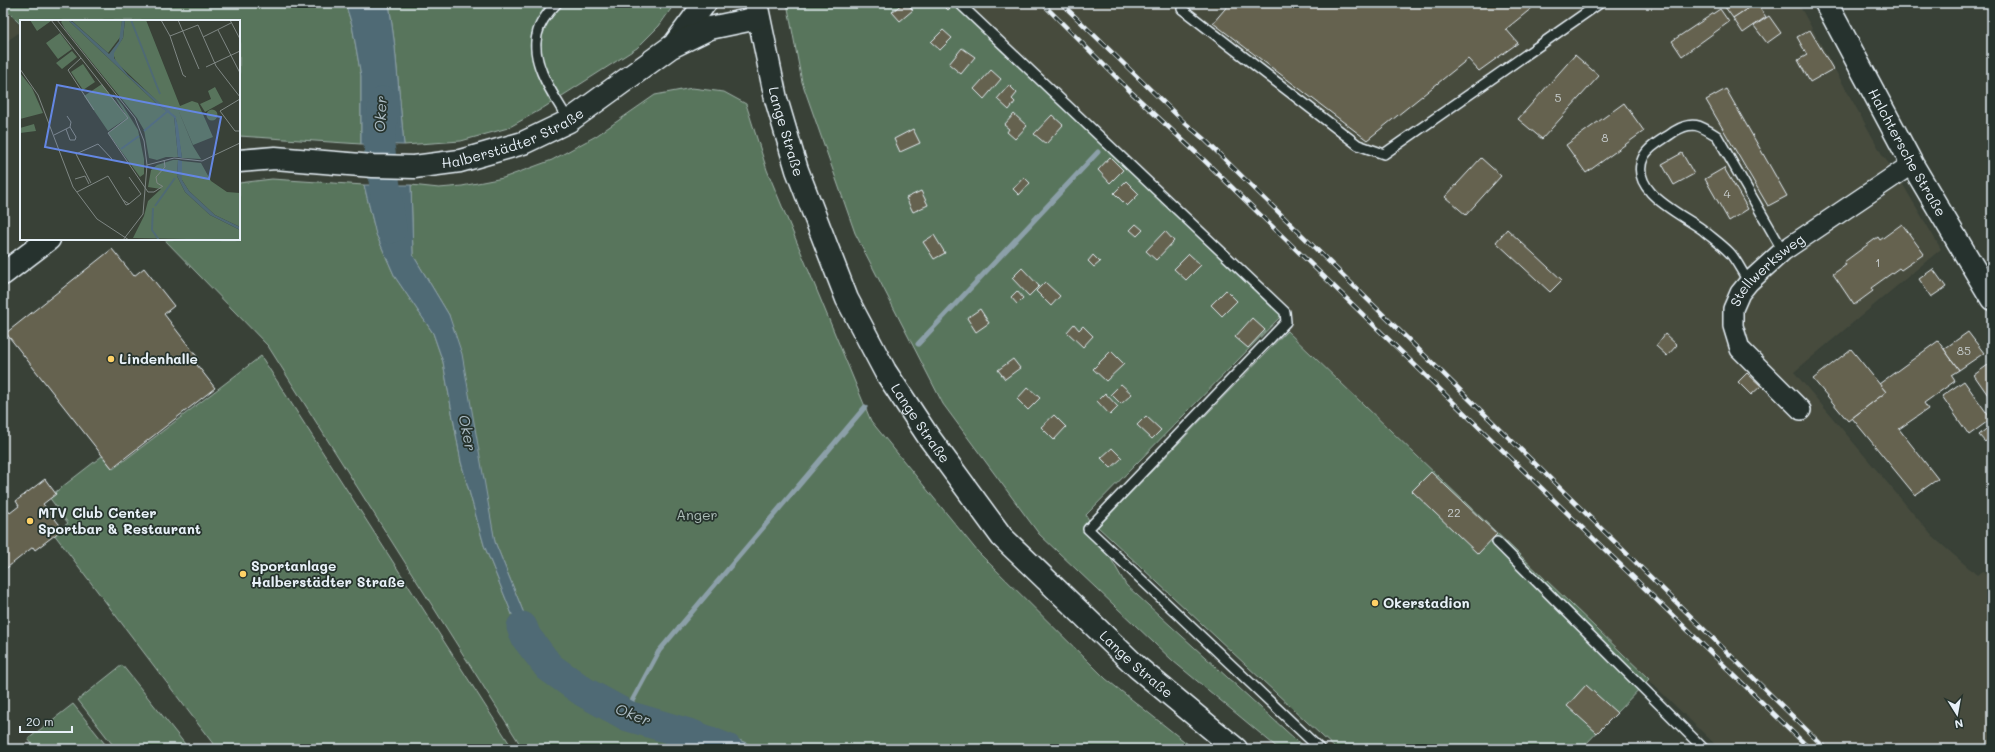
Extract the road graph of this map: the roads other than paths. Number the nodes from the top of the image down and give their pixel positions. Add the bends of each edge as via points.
1 (557, 3) edge
2 (705, 3) edge
3 (959, 3) edge
4 (1600, 3) edge
5 (1826, 3) edge
6 (1182, 9) dead end
7 (757, 10) edge
8 (672, 47) junction
9 (569, 121) junction
10 (240, 161) edge
11 (1912, 164) junction
12 (48, 240) edge
13 (1783, 251) junction
14 (3, 274) edge
15 (1749, 282) junction
16 (1992, 298) edge
17 (1801, 410) dead end
18 (1497, 542) dead end
19 (1236, 749) edge
20 (1320, 749) edge
21 (1704, 749) edge

1 - 9 lane via 550,10 537,34 536,53 546,83
2 - 8 main road
3 - 20 lane via 1285,312 1286,322 1088,529
4 - 6 lane via 1384,154 1358,145
5 - 11 main road, Halchtersche Straße
7 - 8 main road, Halberstädter Straße via 710,28
7 - 19 main road, Lange Straße via 776,99 797,170 847,299 889,378 1002,537 1137,668
8 - 9 main road, Halberstädter Straße
9 - 10 main road, Halberstädter Straße via 523,143 460,161 414,167 275,158
11 - 13 street, Stellwerksweg
11 - 16 main road, Halchtersche Straße
12 - 14 main road
13 - 15 street, Stellwerksweg
13 - 15 lane via 1717,136 1699,125 1683,127 1644,155 1641,171 1648,189 1671,210 1702,229 1729,252
15 - 17 street, Stellwerksweg via 1740,293 1733,309 1733,326 1740,349
18 - 21 lane

